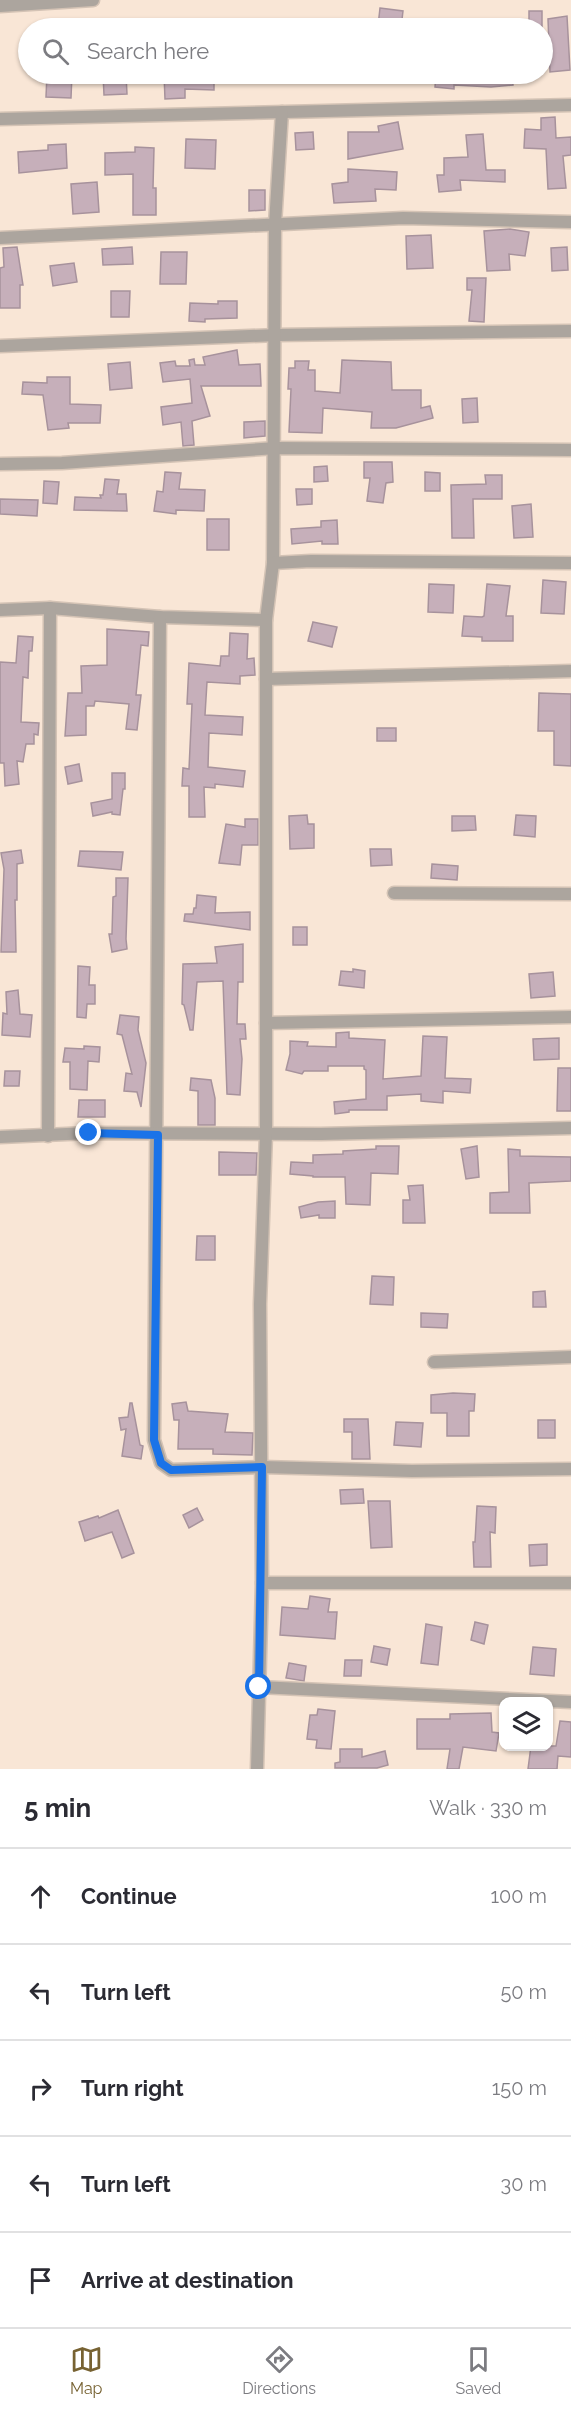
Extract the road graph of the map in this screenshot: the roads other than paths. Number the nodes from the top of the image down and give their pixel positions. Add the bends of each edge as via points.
1 (93, 0) edge
2 (0, 6) edge
3 (571, 105) edge
4 (282, 112) junction
5 (0, 119) edge
6 (571, 222) edge
7 (275, 224) junction
8 (0, 238) edge
9 (571, 331) edge
10 (273, 335) junction
11 (0, 346) edge
12 (276, 448) junction
13 (571, 450) edge
14 (0, 464) edge
15 (571, 562) edge
16 (273, 563) junction
17 (50, 608) junction
18 (0, 610) edge
19 (160, 617) junction
20 (266, 620) junction
21 (571, 671) edge
22 (266, 679) junction
23 (394, 893) dead end
24 (571, 894) edge
25 (571, 1017) edge
26 (266, 1023) junction
27 (571, 1128) edge
28 (266, 1133) junction
29 (158, 1135) junction
30 (48, 1136) junction
31 (0, 1137) edge
32 (571, 1357) edge
33 (434, 1362) dead end
34 (262, 1467) junction
35 (571, 1469) edge
36 (262, 1583) junction
37 (571, 1583) edge
38 (259, 1687) junction
39 (571, 1702) edge
40 (257, 1769) edge

1 - 2 street
3 - 4 street
4 - 5 street
4 - 7 street
6 - 7 street via 403,218
7 - 8 street
7 - 10 street
9 - 10 street
10 - 11 street
10 - 12 street
12 - 13 street
12 - 14 street
12 - 16 street
15 - 16 street
16 - 20 street
17 - 18 street
17 - 19 street
17 - 30 street
19 - 20 street
19 - 29 street
20 - 22 street
21 - 22 street
22 - 26 street
23 - 24 street
25 - 26 street
26 - 28 street
27 - 28 street
28 - 29 street
28 - 34 street
29 - 30 street
29 - 34 street via 154,1440 161,1463 171,1470
30 - 31 street
32 - 33 street
34 - 35 street via 412,1472
34 - 36 street
36 - 37 street
36 - 38 street
38 - 39 street
38 - 40 street

